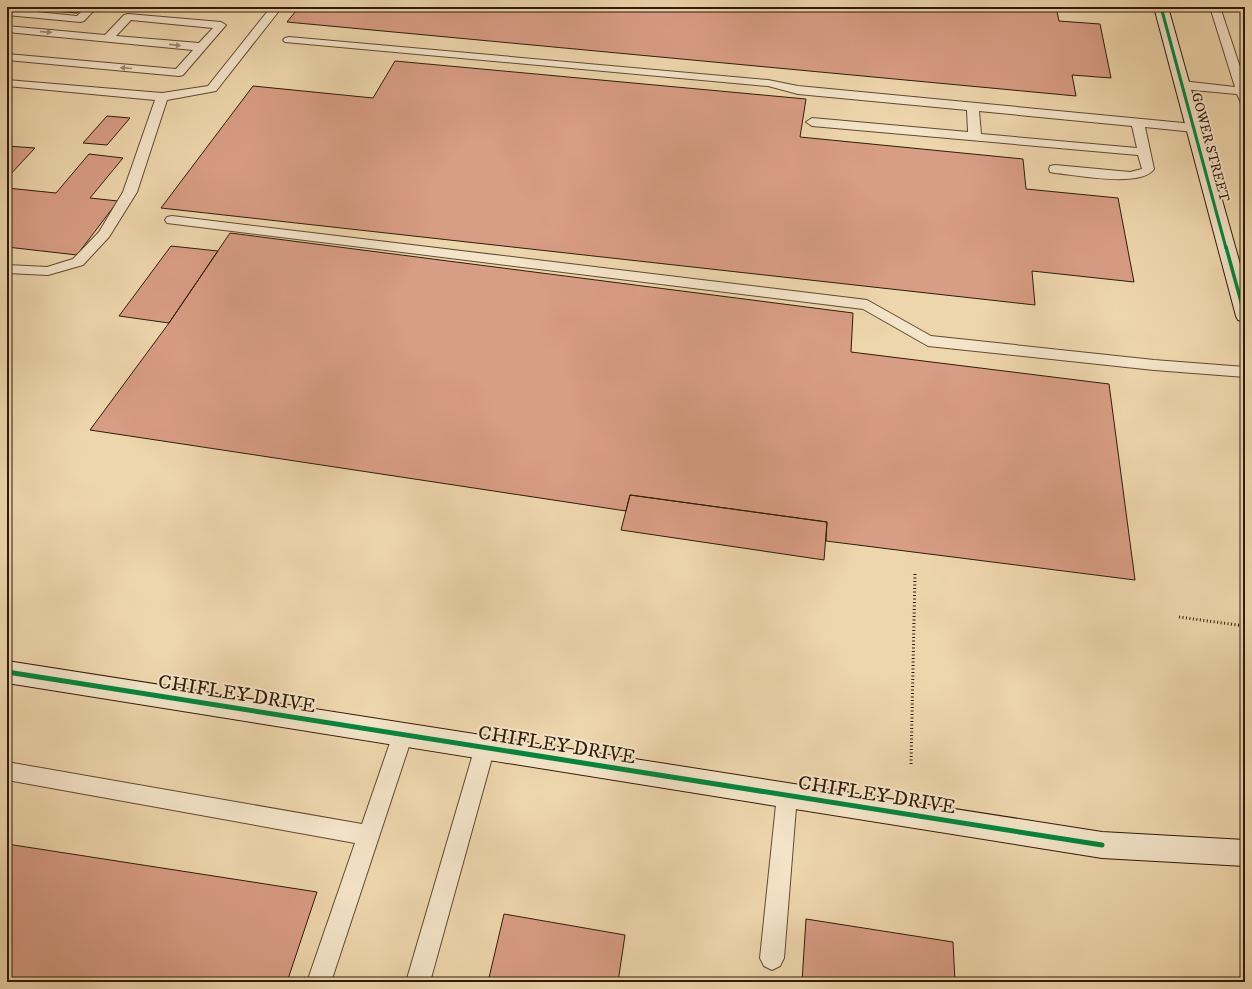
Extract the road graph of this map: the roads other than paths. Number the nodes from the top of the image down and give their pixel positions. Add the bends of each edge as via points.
1 (92, 7) edge
2 (277, 7) edge
3 (1161, 7) edge
4 (1215, 7) edge
5 (7, 12) edge
6 (7, 29) edge
7 (108, 38) junction
8 (289, 40) dead end
9 (201, 47) junction
10 (7, 57) edge
11 (7, 83) edge
12 (1182, 85) junction
13 (1243, 95) edge
14 (162, 97) junction
15 (973, 107) junction
16 (812, 122) dead end
17 (1138, 123) junction
18 (1194, 128) junction
19 (975, 138) junction
20 (1144, 152) junction
21 (1055, 169) dead end
22 (172, 220) dead end
23 (7, 269) edge
24 (1245, 316) edge
25 (1245, 372) edge
26 (7, 672) edge
27 (403, 734) junction
28 (486, 747) junction
29 (7, 771) edge
30 (787, 795) junction
31 (369, 834) junction
32 (1245, 853) edge
33 (772, 958) dead end
34 (319, 982) edge
35 (418, 982) edge

1 - 5 lane via 80,18
2 - 14 lane via 212,89
3 - 12 main road, GOWER STREET
4 - 13 lane
6 -> 7 lane
7 -> 9 lane
7 - 9 lane via 128,17 221,25
8 - 15 lane via 768,84 798,90
9 -> 10 lane via 179,73
11 - 14 lane
12 - 13 lane
12 - 18 main road, GOWER STREET
14 - 23 lane via 130,192 104,234 78,262 48,271
15 - 17 lane
15 - 19 lane
16 - 19 lane
17 - 18 lane
17 - 20 lane
18 - 24 main road, GOWER STREET
19 - 20 lane
20 - 21 lane via 1148,169 1140,175
22 - 25 lane via 867,304 928,341
26 - 27 main road, CHIFLEY DRIVE
27 - 28 main road, CHIFLEY DRIVE
27 - 31 lane
28 - 30 main road, CHIFLEY DRIVE
28 - 35 lane
29 - 31 lane
30 - 32 main road, CHIFLEY DRIVE via 1102,845
30 - 33 lane
31 - 34 lane

